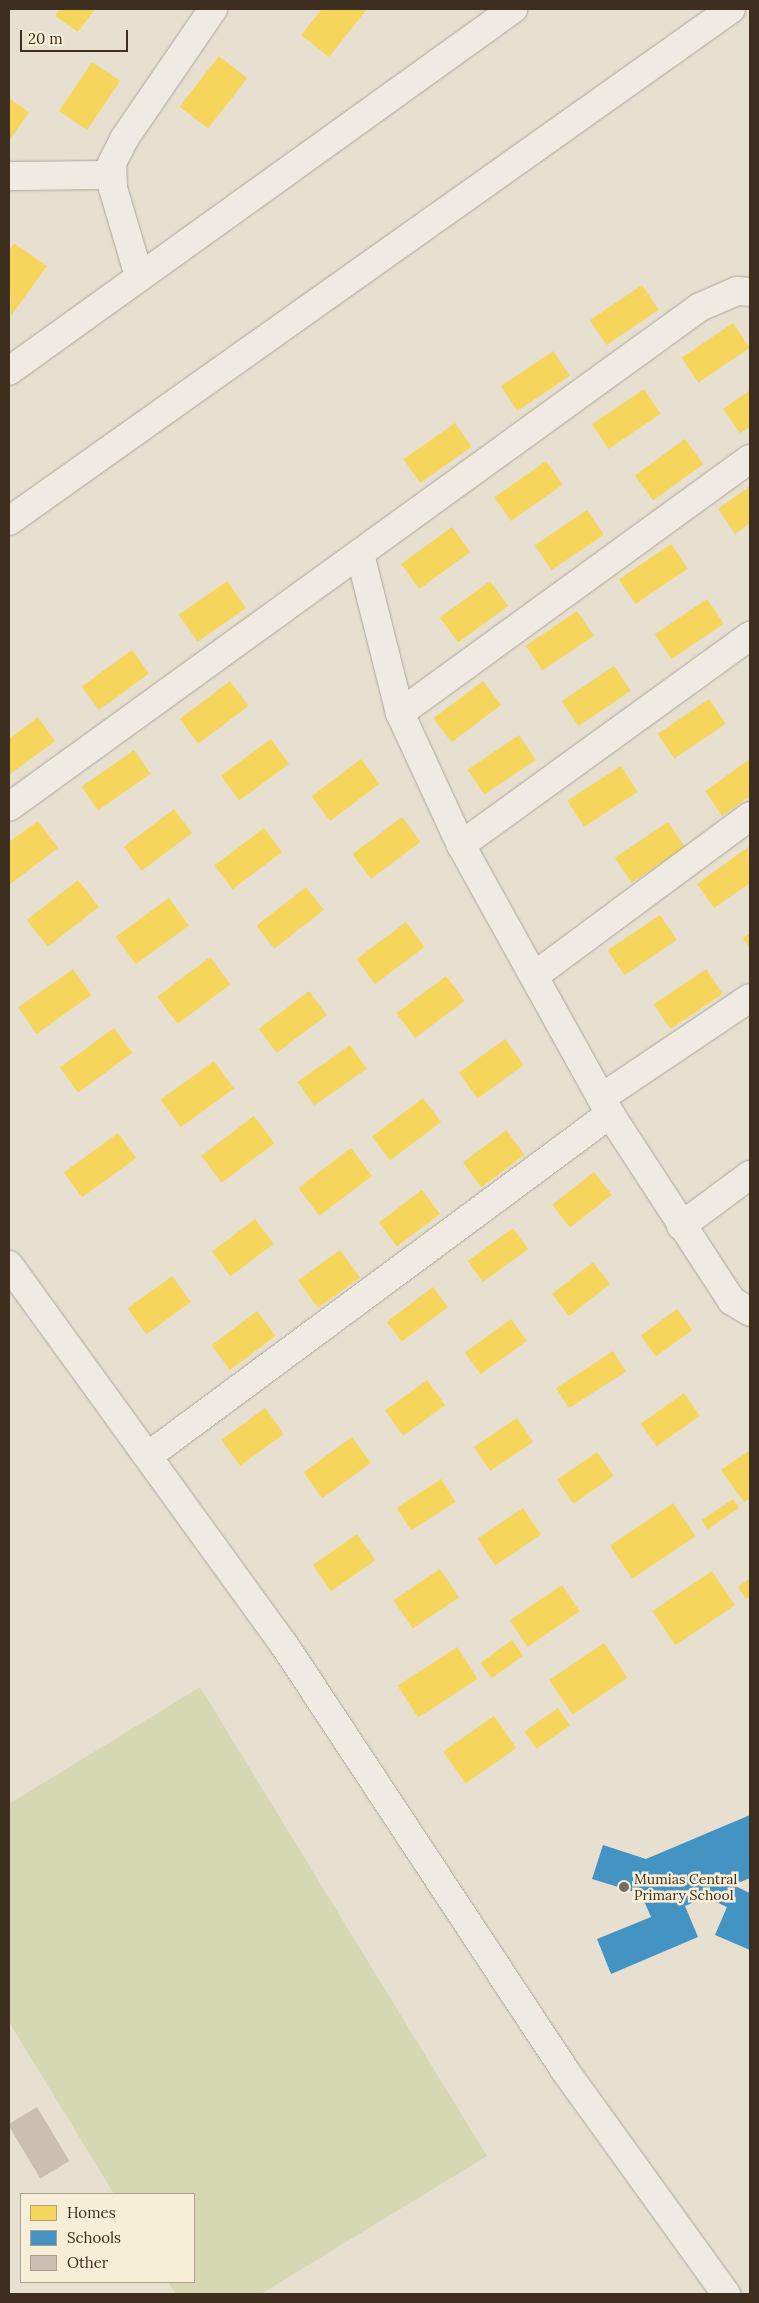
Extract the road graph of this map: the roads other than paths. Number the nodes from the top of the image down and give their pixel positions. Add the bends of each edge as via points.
1 (213, 9) edge
2 (513, 9) edge
3 (731, 9) edge
4 (112, 175) junction
5 (9, 176) edge
6 (139, 276) junction
7 (750, 292) edge
8 (9, 371) edge
9 (750, 459) edge
10 (9, 521) edge
11 (360, 554) junction
12 (750, 636) edge
13 (400, 712) junction
14 (9, 807) edge
15 (750, 816) edge
16 (461, 845) junction
17 (534, 976) junction
18 (750, 998) edge
19 (606, 1106) junction
20 (750, 1175) edge
21 (681, 1226) junction
22 (9, 1266) edge
23 (750, 1312) edge
24 (148, 1456) junction
25 (726, 2294) edge

1 - 4 street via 124,139
2 - 6 street
3 - 10 street
4 - 5 street
4 - 6 street
6 - 8 street
7 - 11 street via 737,291 700,307
9 - 13 street
11 - 13 street
11 - 14 street
12 - 16 street
13 - 16 street
15 - 17 street
16 - 17 street
17 - 19 street
18 - 19 street
19 - 21 street
19 - 24 street
20 - 21 street
21 - 23 street via 732,1301
22 - 24 street
24 - 25 street via 283,1642 566,2072

